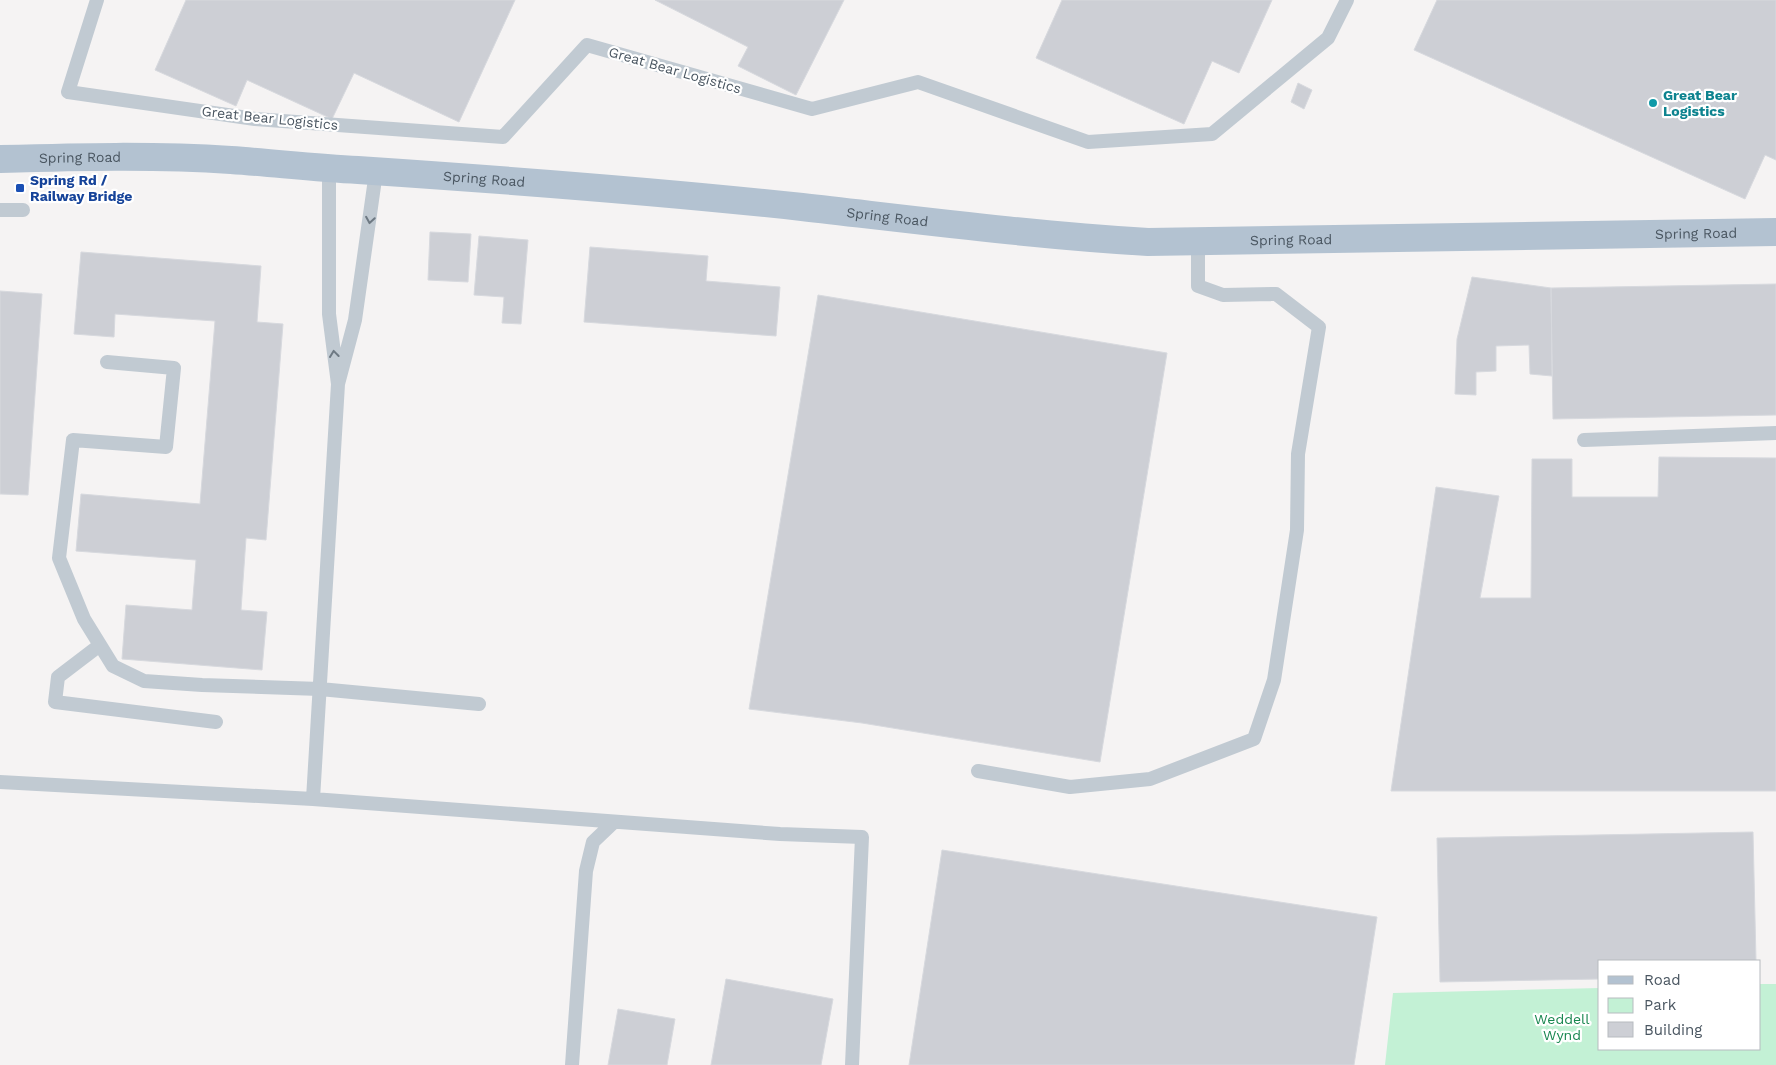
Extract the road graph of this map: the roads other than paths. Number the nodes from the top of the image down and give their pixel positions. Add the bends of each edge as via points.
1 (98, 0) edge
2 (1347, 0) edge
3 (0, 159) edge
4 (329, 168) junction
5 (376, 172) junction
6 (0, 210) edge
7 (23, 210) dead end
8 (1776, 232) edge
9 (1198, 241) junction
10 (107, 362) dead end
11 (338, 384) junction
12 (1776, 433) edge
13 (1584, 440) dead end
14 (100, 645) junction
15 (320, 689) junction
16 (479, 704) dead end
17 (216, 722) dead end
18 (978, 771) dead end
19 (0, 782) edge
20 (313, 799) junction
21 (614, 822) junction
22 (572, 1065) edge
23 (852, 1065) edge

1 - 2 lane, Great Bear Logistics via 68,92 255,119 503,137 586,45 812,109 918,82 1088,142 1212,134 1328,38
3 - 4 main road, Spring Road via 230,160
4 - 5 main road, Spring Road
11 -> 4 lane via 329,314
5 - 9 main road, Spring Road via 524,181 1098,239
5 -> 11 lane via 354,320
6 - 7 lane
8 - 9 main road, Spring Road
9 - 18 lane via 1198,286 1223,295 1276,294 1320,327 1298,454 1297,530 1274,680 1254,739 1150,779 1070,787
10 - 14 lane via 174,368 166,447 73,440 59,558 84,618
11 - 15 lane
12 - 13 lane
14 - 15 lane via 113,666 144,681
14 - 17 lane via 58,677 55,702
15 - 16 lane
15 - 20 lane
19 - 20 lane
20 - 21 lane
21 - 22 lane via 593,842 586,871
21 - 23 lane via 862,837

